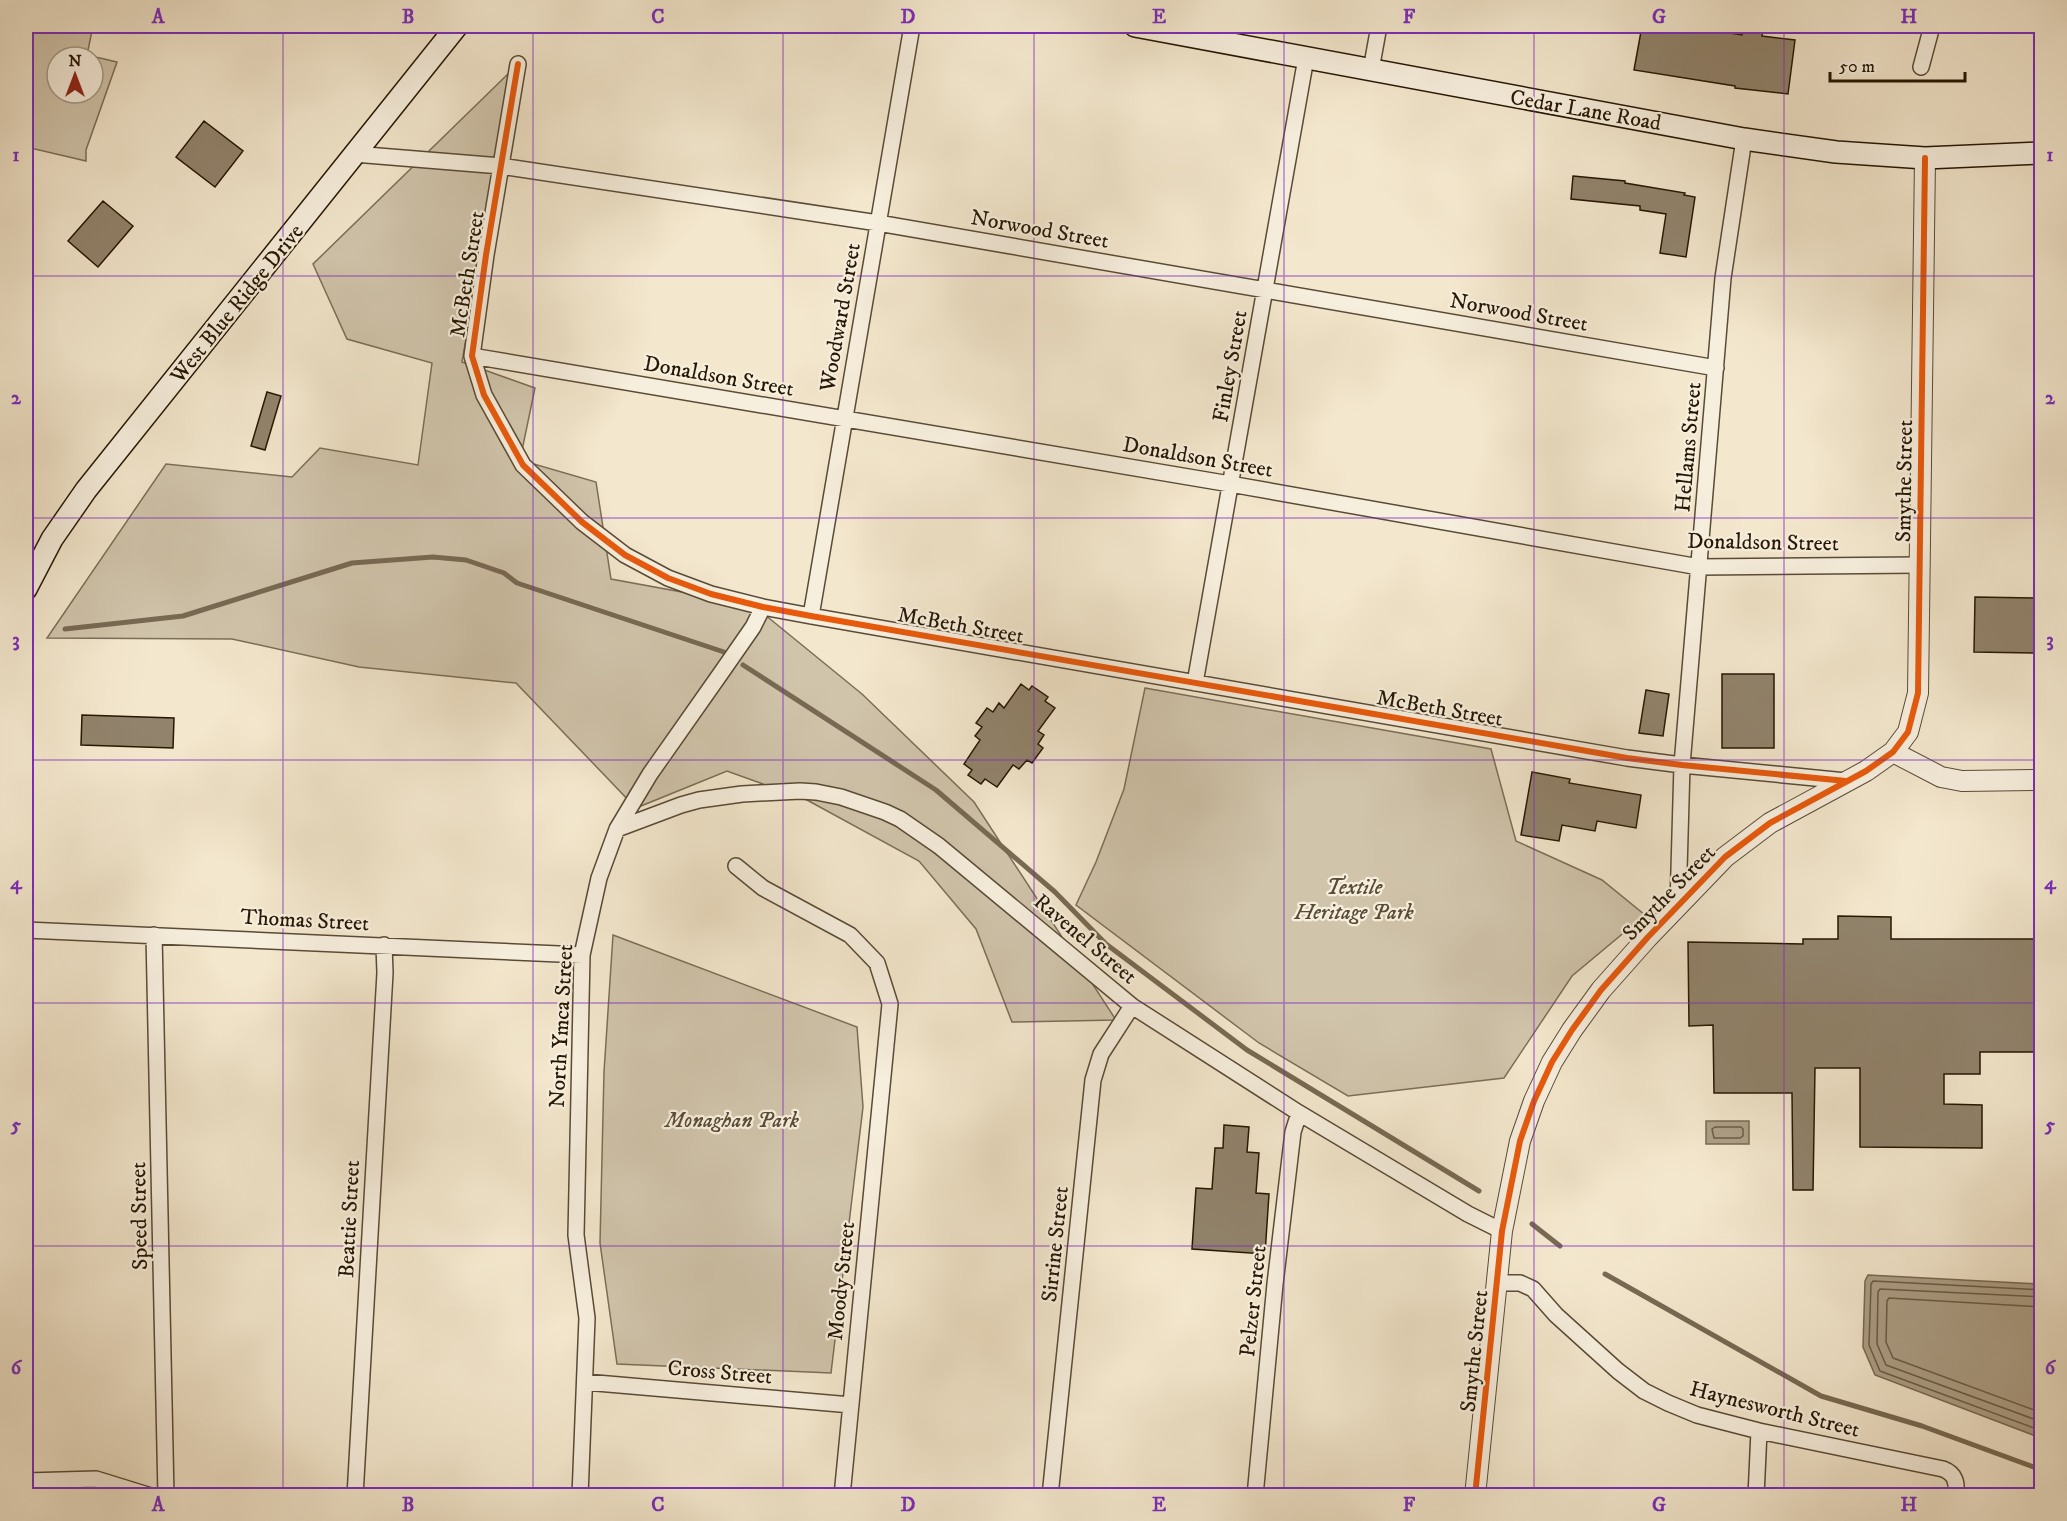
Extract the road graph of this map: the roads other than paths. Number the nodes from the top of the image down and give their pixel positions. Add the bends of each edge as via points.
1 (457, 26) edge
2 (912, 26) edge
3 (1135, 26) edge
4 (1379, 26) edge
5 (1932, 26) edge
6 (1306, 58) junction
7 (518, 64) dead end
8 (1921, 67) dead end
9 (1371, 70) junction
10 (1744, 139) junction
11 (2042, 153) edge
12 (354, 154) junction
13 (1925, 158) junction
14 (501, 166) junction
15 (878, 223) junction
16 (1265, 289) junction
17 (472, 356) junction
18 (1716, 368) junction
19 (845, 419) junction
20 (1230, 484) junction
21 (1920, 565) junction
22 (1699, 567) junction
23 (28, 580) edge
24 (763, 607) junction
25 (811, 616) junction
26 (1195, 682) junction
27 (1893, 752) junction
28 (1682, 765) junction
29 (2042, 780) edge
30 (1846, 781) junction
31 (617, 829) junction
32 (736, 866) dead end
33 (1678, 904) junction
34 (26, 930) edge
35 (154, 935) junction
36 (384, 945) junction
37 (582, 955) junction
38 (1132, 1006) junction
39 (1299, 1113) junction
40 (1502, 1231) junction
41 (1498, 1283) junction
42 (585, 1382) junction
43 (850, 1406) junction
44 (1759, 1431) junction
45 (26, 1481) edge
46 (151, 1496) edge
47 (166, 1496) edge
48 (355, 1496) edge
49 (580, 1496) edge
50 (842, 1496) edge
51 (1050, 1496) edge
52 (1255, 1496) edge
53 (1475, 1496) edge
54 (1756, 1496) edge
55 (1956, 1496) edge

1 - 12 main road, West Blue Ridge Drive
2 - 15 street, Woodward Street
3 - 6 main road, Cedar Lane Road
4 - 9 street
5 - 8 street
6 - 9 main road, Cedar Lane Road
6 - 16 street, Finley Street
7 - 14 street, McBeth Street
9 - 10 main road, Cedar Lane Road
10 - 13 main road, Cedar Lane Road via 1836,152
10 - 18 street, Hellams Street
11 - 13 main road, Cedar Lane Road
12 - 14 street, Norwood Street
12 - 23 main road, West Blue Ridge Drive via 86,490
13 - 21 street, Smythe Street
14 - 15 street, Norwood Street
14 - 17 street, McBeth Street
15 - 16 street, Norwood Street
15 - 19 street, Woodward Street
16 - 18 street, Norwood Street
16 - 20 street, Finley Street
17 - 19 street, Donaldson Street
17 - 24 street, McBeth Street via 484,395 523,465 582,522 625,555 668,578
18 - 22 street, Hellams Street
19 - 20 street, Donaldson Street
19 - 25 street, Woodward Street
20 - 22 street, Donaldson Street
20 - 26 street, Finley Street
21 - 22 street, Donaldson Street
21 - 27 street, Smythe Street via 1918,693 1908,732
22 - 28 street, Hellams Street
24 - 25 street, McBeth Street
24 - 31 street, North Ymca Street
25 - 26 street, McBeth Street
26 - 28 street, McBeth Street
27 - 29 street via 1941,777 1962,781
27 - 30 street, Smythe Street
28 - 30 street, McBeth Street
28 - 33 street, Hellams Street
30 - 33 street, Smythe Street via 1770,823 1725,857
31 - 37 street, North Ymca Street via 599,878
31 - 38 street, Ravenel Street via 681,805 742,794 816,792 865,804 900,819 939,846
32 - 43 street, Moody Street via 763,888 850,935 877,963 890,1004
33 - 40 street, Smythe Street via 1601,990 1552,1062 1520,1141
34 - 35 street, Thomas Street
35 - 36 street, Thomas Street
35 - 47 street, Speed Street
36 - 37 street, Thomas Street
36 - 48 street, Beattie Street
37 - 42 street, North Ymca Street via 576,1235 587,1318
38 - 39 street, Ravenel Street
38 - 51 street, Sirrine Street via 1107,1043 1095,1071
39 - 40 street, Ravenel Street
39 - 52 street, Pelzer Street via 1293,1132 1275,1284
40 - 41 street, Smythe Street
41 - 44 street, Haynesworth Street via 1520,1283 1533,1289 1556,1315 1644,1391 1697,1415
41 - 53 street, Smythe Street
42 - 43 street, Cross Street
42 - 49 street, North Ymca Street
43 - 50 street, Moody Street
44 - 54 street
44 - 55 street, Haynesworth Street via 1943,1469 1955,1478
45 - 46 street via 96,1479

